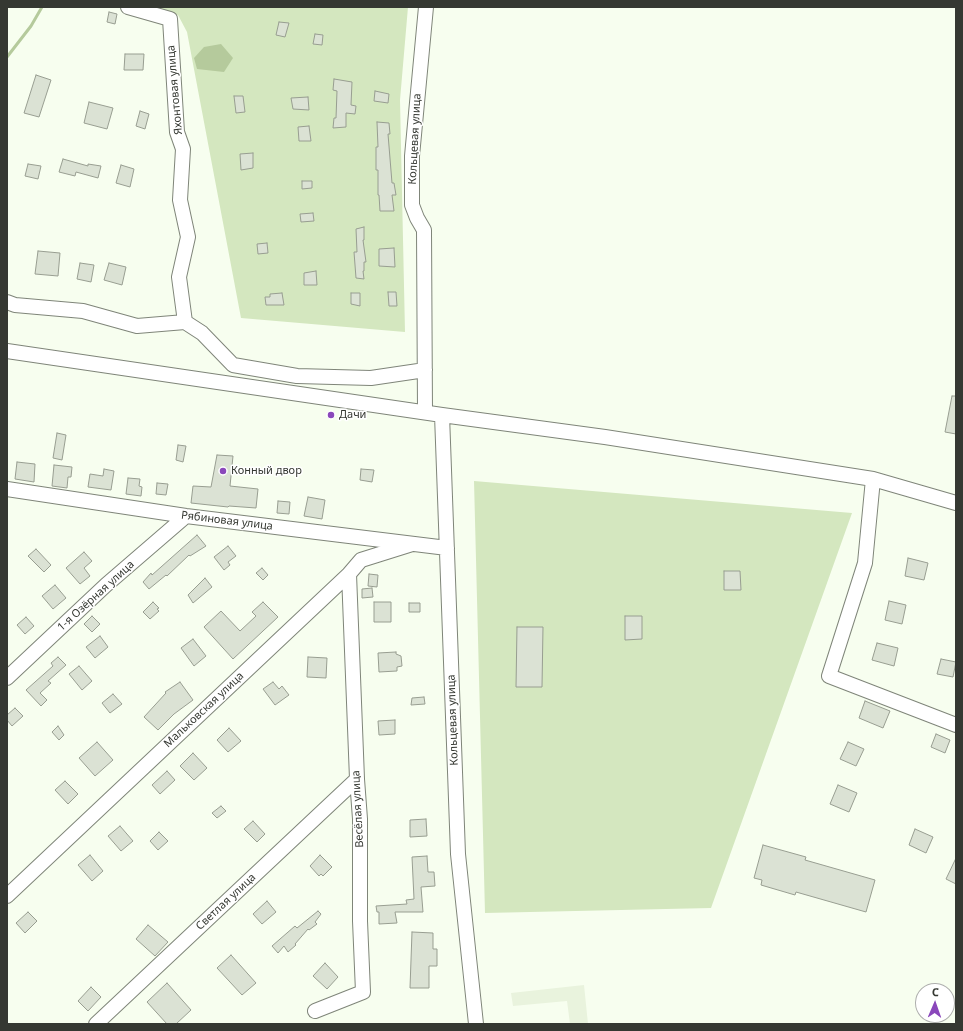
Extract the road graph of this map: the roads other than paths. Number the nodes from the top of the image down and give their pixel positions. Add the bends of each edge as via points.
1 (128, 7) edge
2 (426, 7) edge
3 (7, 302) edge
4 (185, 322) junction
5 (7, 351) edge
6 (425, 370) junction
7 (426, 412) junction
8 (442, 415) junction
9 (873, 479) junction
10 (7, 490) edge
11 (956, 503) edge
12 (186, 516) junction
13 (412, 544) junction
14 (447, 548) junction
15 (349, 574) junction
16 (7, 678) edge
17 (956, 725) edge
18 (357, 779) junction
19 (7, 896) edge
20 (315, 1012) dead end
21 (96, 1024) edge
22 (476, 1024) edge

1 - 4 street, Яхонтовая улица via 170,19 177,132 182,149 180,200 188,237 179,277
2 - 6 street, Кольцевая улица via 412,156 412,205 424,230
3 - 4 street via 15,305 83,311 137,326
4 - 6 street via 202,333 233,365 297,376 371,378
5 - 7 street
6 - 7 street, Кольцевая улица
7 - 8 street
8 - 9 street via 606,437
8 - 14 street, Кольцевая улица
9 - 11 street
9 - 17 street via 865,563 829,676
10 - 12 street, Рябиновая улица
12 - 13 street, Рябиновая улица
12 - 16 street, 1-я Озёрная улица via 106,585
13 - 14 street, Рябиновая улица
13 - 15 street, Мальковская улица via 361,560
14 - 22 street, Кольцевая улица via 458,854
15 - 18 street, Весёлая улица
15 - 19 street, Мальковская улица
18 - 20 street, Весёлая улица via 363,992
18 - 21 street, Светлая улица

